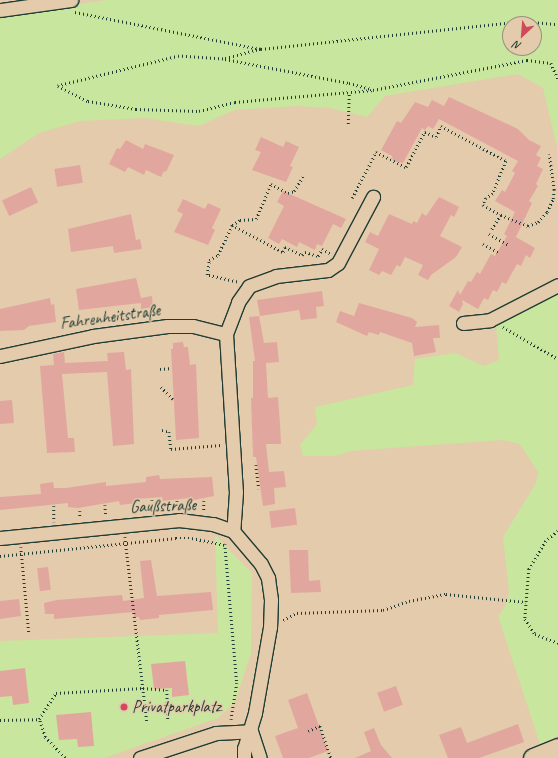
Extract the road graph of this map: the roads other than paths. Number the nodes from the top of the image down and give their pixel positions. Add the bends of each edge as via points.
1 (71, 6) edge
2 (0, 10) edge
3 (373, 197) dead end
4 (558, 284) edge
5 (463, 323) dead end
6 (226, 334) junction
7 (0, 356) edge
8 (229, 529) junction
9 (0, 538) edge
10 (251, 731) junction
11 (558, 748) edge
12 (140, 758) edge
13 (244, 758) edge
14 (260, 758) edge
15 (533, 758) edge

1 - 2 street
3 - 6 street via 340,260 328,270 276,276 249,286 238,302
4 - 5 street via 490,320
6 - 7 street, Fahrenheitstraße via 193,326 162,327 93,336
6 - 8 street via 236,492
8 - 9 street, Gaußstraße via 179,520
8 - 10 street via 257,558 268,578 271,600 270,627
10 - 12 street via 216,733
10 - 13 street via 244,748
10 - 14 street
11 - 15 street

